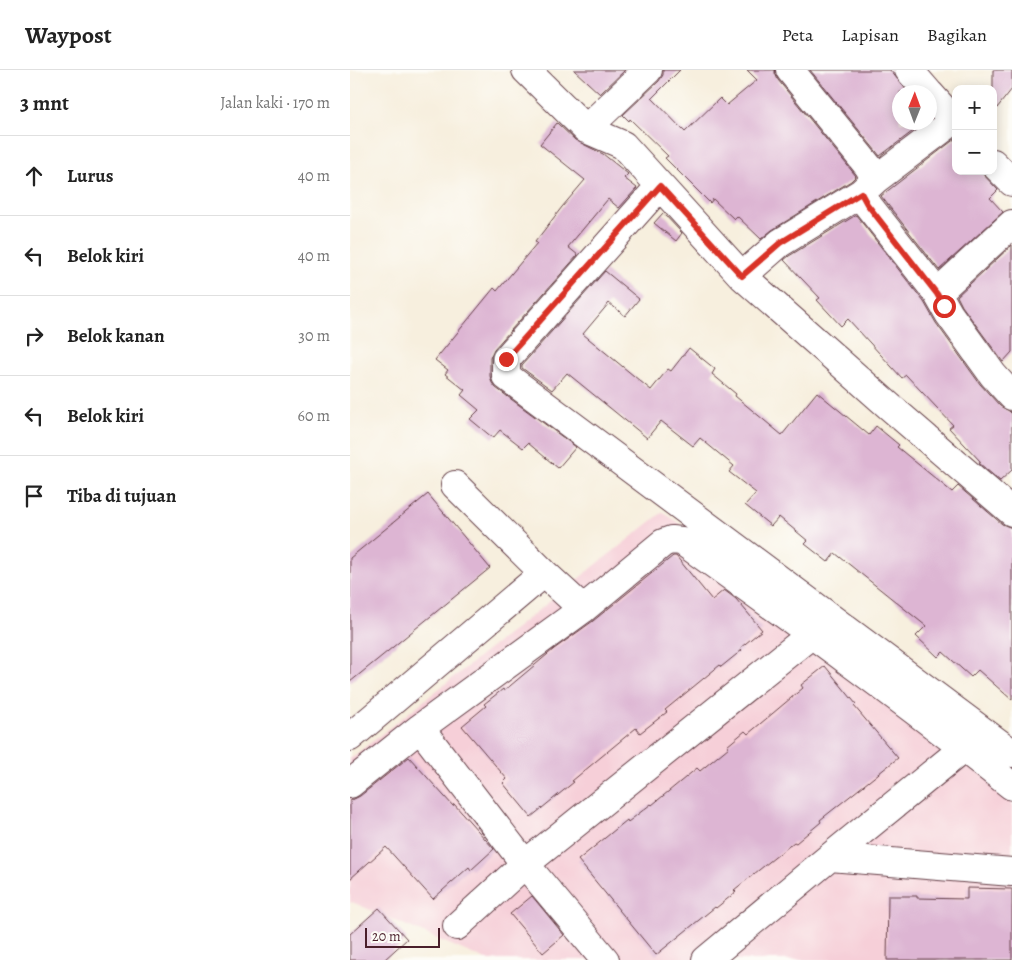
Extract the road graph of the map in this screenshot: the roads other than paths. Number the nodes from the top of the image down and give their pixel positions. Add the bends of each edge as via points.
1 (526, 70) edge
2 (648, 70) edge
3 (790, 70) edge
4 (909, 70) edge
5 (922, 85) edge
6 (937, 103) edge
7 (952, 120) edge
8 (952, 124) edge
9 (586, 129) junction
10 (997, 167) edge
11 (1012, 182) edge
12 (660, 186) junction
13 (869, 186) junction
14 (1012, 224) edge
15 (742, 276) junction
16 (937, 294) junction
17 (1012, 396) edge
18 (455, 485) dead end
19 (1012, 512) edge
20 (544, 573) junction
21 (582, 608) junction
22 (812, 634) junction
23 (420, 728) junction
24 (350, 737) edge
25 (964, 748) junction
26 (1012, 754) edge
27 (350, 784) edge
28 (1012, 786) edge
29 (830, 857) junction
30 (525, 864) junction
31 (1012, 872) edge
32 (457, 926) dead end
33 (605, 960) edge
34 (706, 960) edge

1 - 9 street
2 - 9 street
3 - 13 street via 868,166
4 - 5 street
6 - 7 street
8 - 13 street
9 - 12 street via 623,145
10 - 11 street
12 - 15 street
12 - 26 street via 506,359 506,376
13 - 15 street via 780,243
13 - 16 street via 873,211
14 - 16 street
15 - 19 street
16 - 17 street via 993,375
18 - 20 street
20 - 21 street
20 - 24 street
21 - 22 street via 663,543 682,541
21 - 23 street
22 - 25 street
22 - 30 street
23 - 27 street
23 - 30 street
25 - 28 street
25 - 29 street
29 - 31 street
29 - 34 street
30 - 32 street
30 - 33 street

